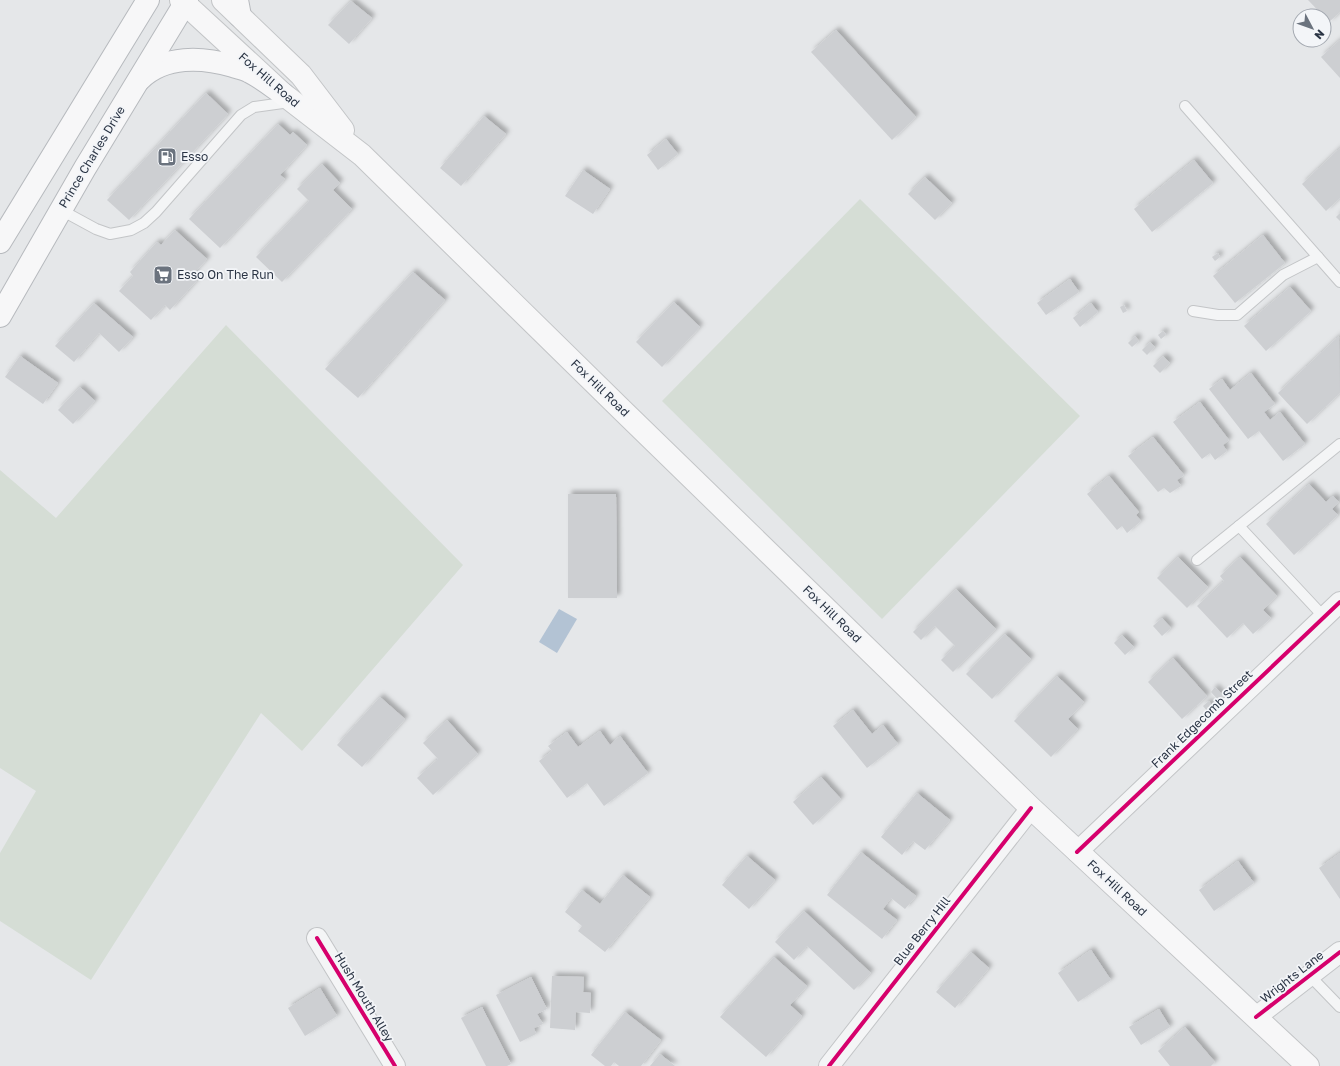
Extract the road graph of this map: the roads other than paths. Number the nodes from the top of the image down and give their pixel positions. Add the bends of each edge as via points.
1 (148, 0) edge
2 (223, 0) edge
3 (184, 1) edge
4 (239, 8) edge
5 (135, 85) junction
6 (288, 98) junction
7 (1185, 106) dead end
8 (362, 155) junction
9 (61, 210) junction
10 (0, 242) edge
11 (1318, 257) junction
12 (1340, 282) edge
13 (1193, 311) dead end
14 (0, 316) edge
15 (1340, 444) edge
16 (1239, 526) junction
17 (1197, 560) dead end
18 (1340, 602) edge
19 (1324, 617) junction
20 (1032, 808) junction
21 (1077, 852) junction
22 (317, 938) dead end
23 (1340, 952) edge
24 (1310, 976) junction
25 (1340, 1007) edge
26 (1256, 1017) junction
27 (395, 1066) edge
28 (829, 1066) edge
29 (1308, 1066) edge

1 - 10 main road
2 - 4 main road, Fox Hill Road
3 - 5 main road, Prince Charles Drive
3 - 6 main road, Fox Hill Road
4 - 8 main road, Fox Hill Road via 301,75
5 - 6 main road via 147,72 163,64 180,60 201,60 222,63 249,72
5 - 9 main road, Prince Charles Drive
6 - 8 main road, Fox Hill Road
6 - 9 lane via 254,107 240,115 156,212 131,230 110,234
7 - 11 lane
8 - 20 main road, Fox Hill Road
9 - 14 main road, Prince Charles Drive
11 - 12 lane
11 - 13 lane via 1283,275 1237,315
15 - 16 lane
16 - 17 lane
16 - 19 lane
18 - 19 street, Frank Edgecomb Street
19 - 21 street, Frank Edgecomb Street
20 - 21 main road, Fox Hill Road
20 - 28 street, Blue Berry Hill
21 - 26 main road, Fox Hill Road
22 - 27 street, Hush Mouth Alley
23 - 24 street, Wrights Lane
24 - 25 lane
24 - 26 street, Wrights Lane
26 - 29 main road, Fox Hill Road

